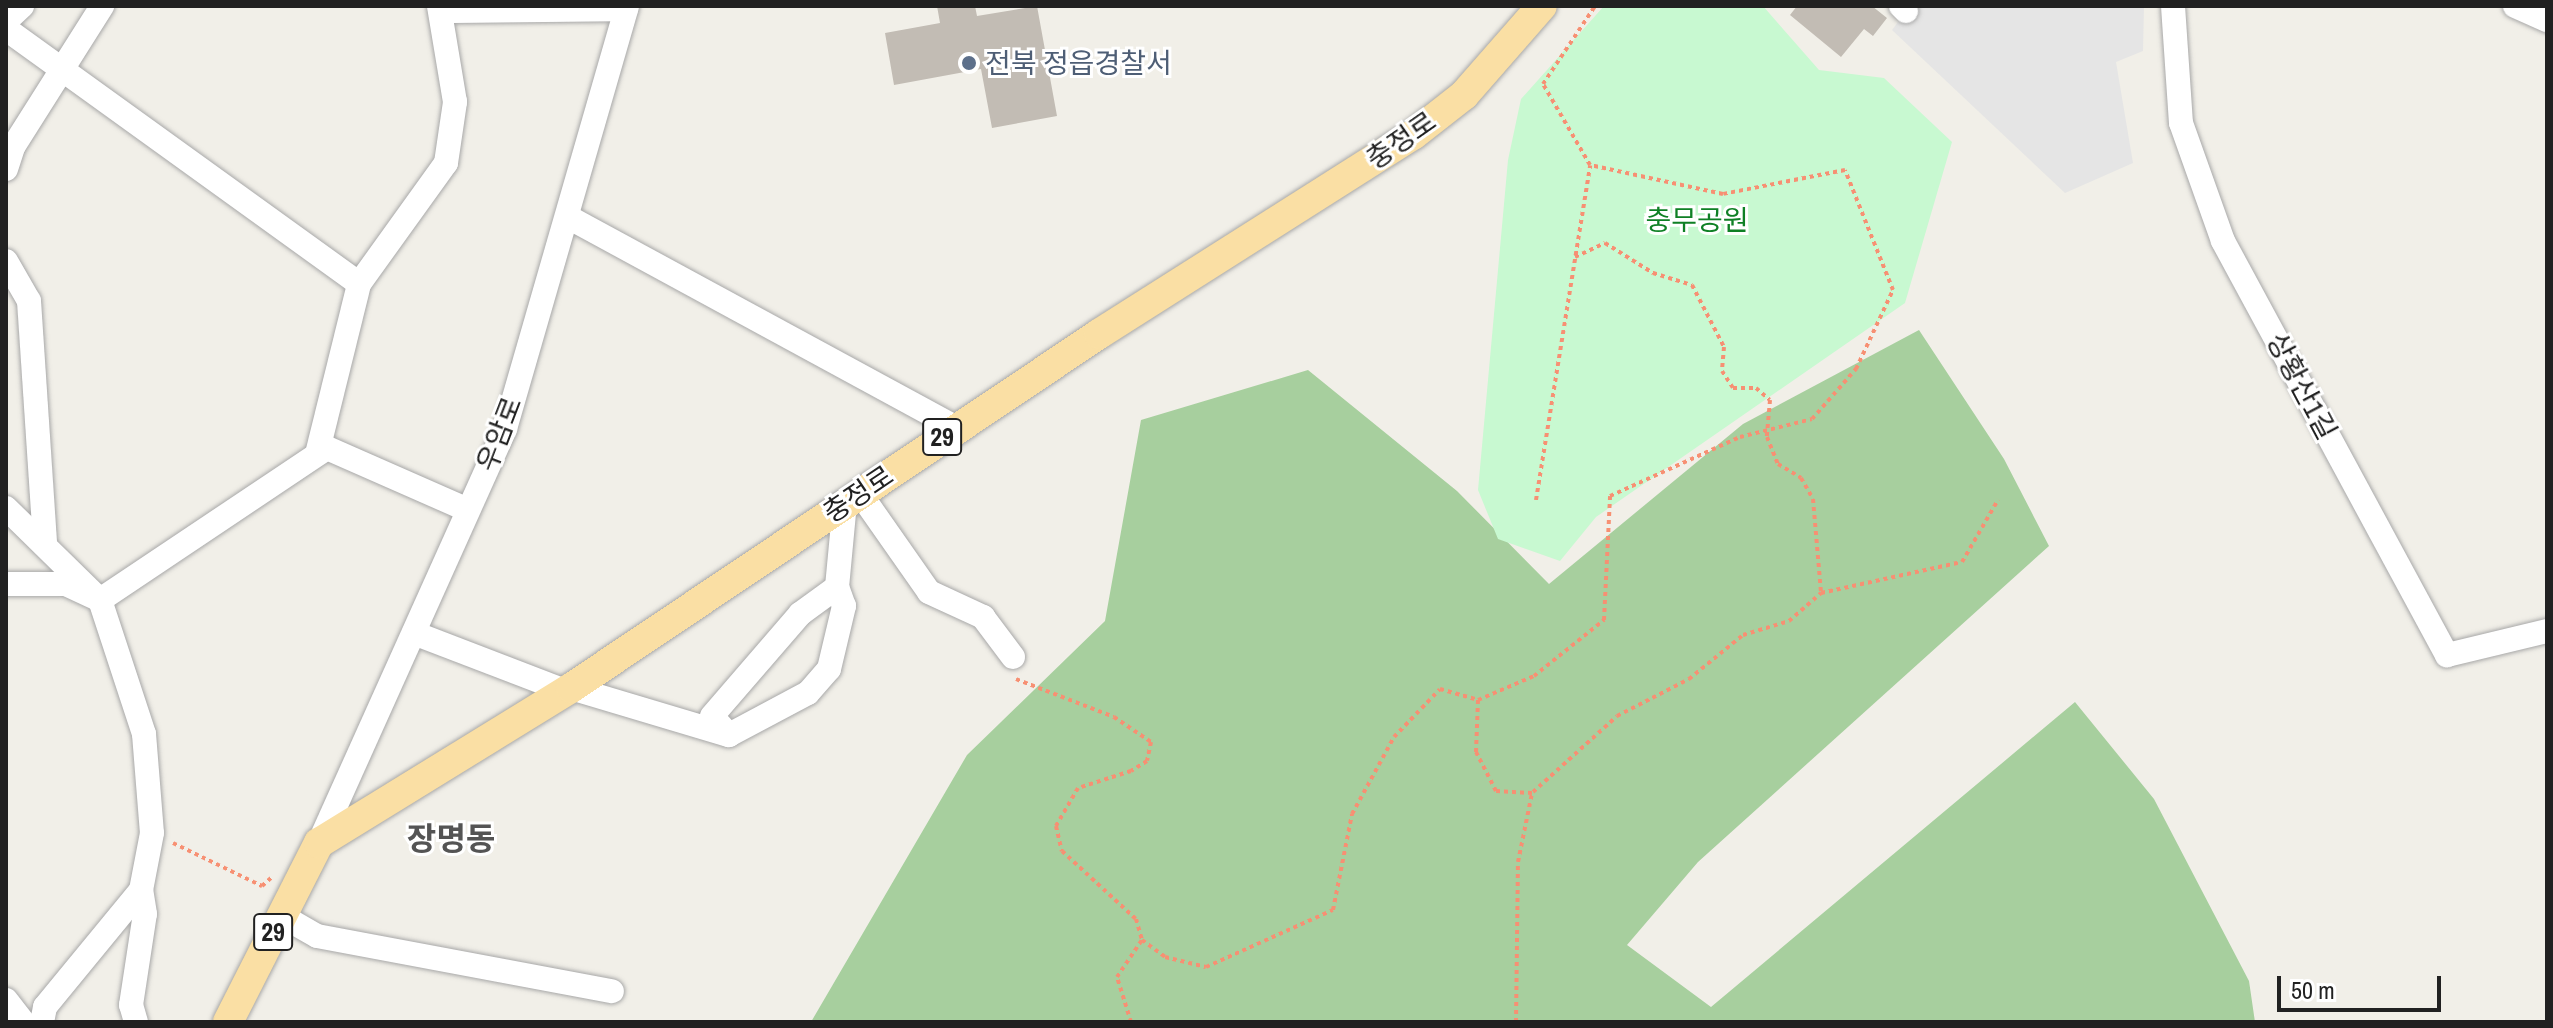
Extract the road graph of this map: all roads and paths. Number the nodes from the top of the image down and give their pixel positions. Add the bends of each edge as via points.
1 (22, 6) edge
2 (102, 6) edge
3 (1542, 6) edge
4 (1595, 6) edge
5 (2173, 6) edge
6 (2515, 6) edge
7 (441, 8) edge
8 (626, 8) edge
9 (2547, 20) edge
10 (6, 21) edge
11 (6, 29) edge
12 (61, 70) junction
13 (1590, 165) junction
14 (6, 169) edge
15 (568, 217) junction
16 (1575, 257) junction
17 (6, 261) edge
18 (359, 284) junction
19 (956, 428) junction
20 (1768, 430) junction
21 (318, 450) junction
22 (852, 497) junction
23 (1536, 500) dead end
24 (1998, 500) dead end
25 (6, 508) edge
26 (468, 510) junction
27 (45, 544) junction
28 (6, 584) edge
29 (837, 587) junction
30 (1821, 593) junction
31 (100, 600) junction
32 (2547, 631) edge
33 (414, 633) junction
34 (1013, 657) joint
35 (568, 689) junction
36 (1478, 700) junction
37 (729, 735) junction
38 (1531, 797) junction
39 (152, 833) junction
40 (319, 843) junction
41 (284, 869) dead end
42 (141, 890) junction
43 (282, 916) junction
44 (1142, 940) junction
45 (612, 991) dead end
46 (6, 1000) edge
47 (23, 1022) edge
48 (42, 1022) edge
49 (136, 1022) edge
50 (228, 1022) edge
51 (1131, 1022) edge
52 (1516, 1022) edge

1 - 10 street
2 - 12 street
3 - 19 main road, 충정로 / 29 via 1464,95 1413,135
4 - 13 path via 1543,84
5 - 32 street, 상황산1길 via 2181,123 2223,241 2447,655
6 - 9 street
7 - 8 street
7 - 18 street via 455,102 446,163
8 - 15 street, 우암로
11 - 12 street
12 - 14 street
12 - 18 street
13 - 16 path
13 - 20 path via 1723,194 1845,170 1893,290 1856,369 1812,419
15 - 19 street
15 - 26 street, 우암로 via 505,429
16 - 20 path via 1605,243 1653,273 1692,285 1724,347 1722,371 1733,388 1756,388 1770,400
16 - 23 path
17 - 27 street via 29,301
18 - 21 street
19 - 22 main road, 충정로 / 29
20 - 30 path via 1778,464 1801,478 1813,499
20 - 36 path via 1610,496 1604,620 1534,676
21 - 26 street
21 - 31 street
22 - 29 street
22 - 34 street via 929,592 983,617
22 - 35 main road, 충정로 / 29
24 - 30 path via 1962,562
25 - 27 street
26 - 33 street, 우암로
27 - 31 street
28 - 31 street via 66,584
29 - 37 street via 800,614 712,716
29 - 37 street via 844,606 829,669 808,693
30 - 38 path via 1789,621 1743,635 1689,679 1617,716 1559,774 1536,782
31 - 39 street via 144,734
33 - 35 street
33 - 40 street, 우암로
34 - 44 path via 1016,681 1114,717 1151,742 1147,761 1078,788 1056,826 1062,851 1136,919
35 - 37 street
35 - 40 main road, 충정로 / 29
36 - 38 path via 1476,752 1496,791
36 - 44 path via 1440,689 1394,737 1352,814 1333,910 1206,967 1165,957
38 - 52 path via 1518,862
39 - 41 path via 262,886
39 - 42 street
40 - 43 main road, 29
42 - 48 street via 45,1007
42 - 49 street via 145,914 131,1005
43 - 45 street via 317,936
43 - 50 main road, 29
44 - 51 path via 1117,977
46 - 47 street

